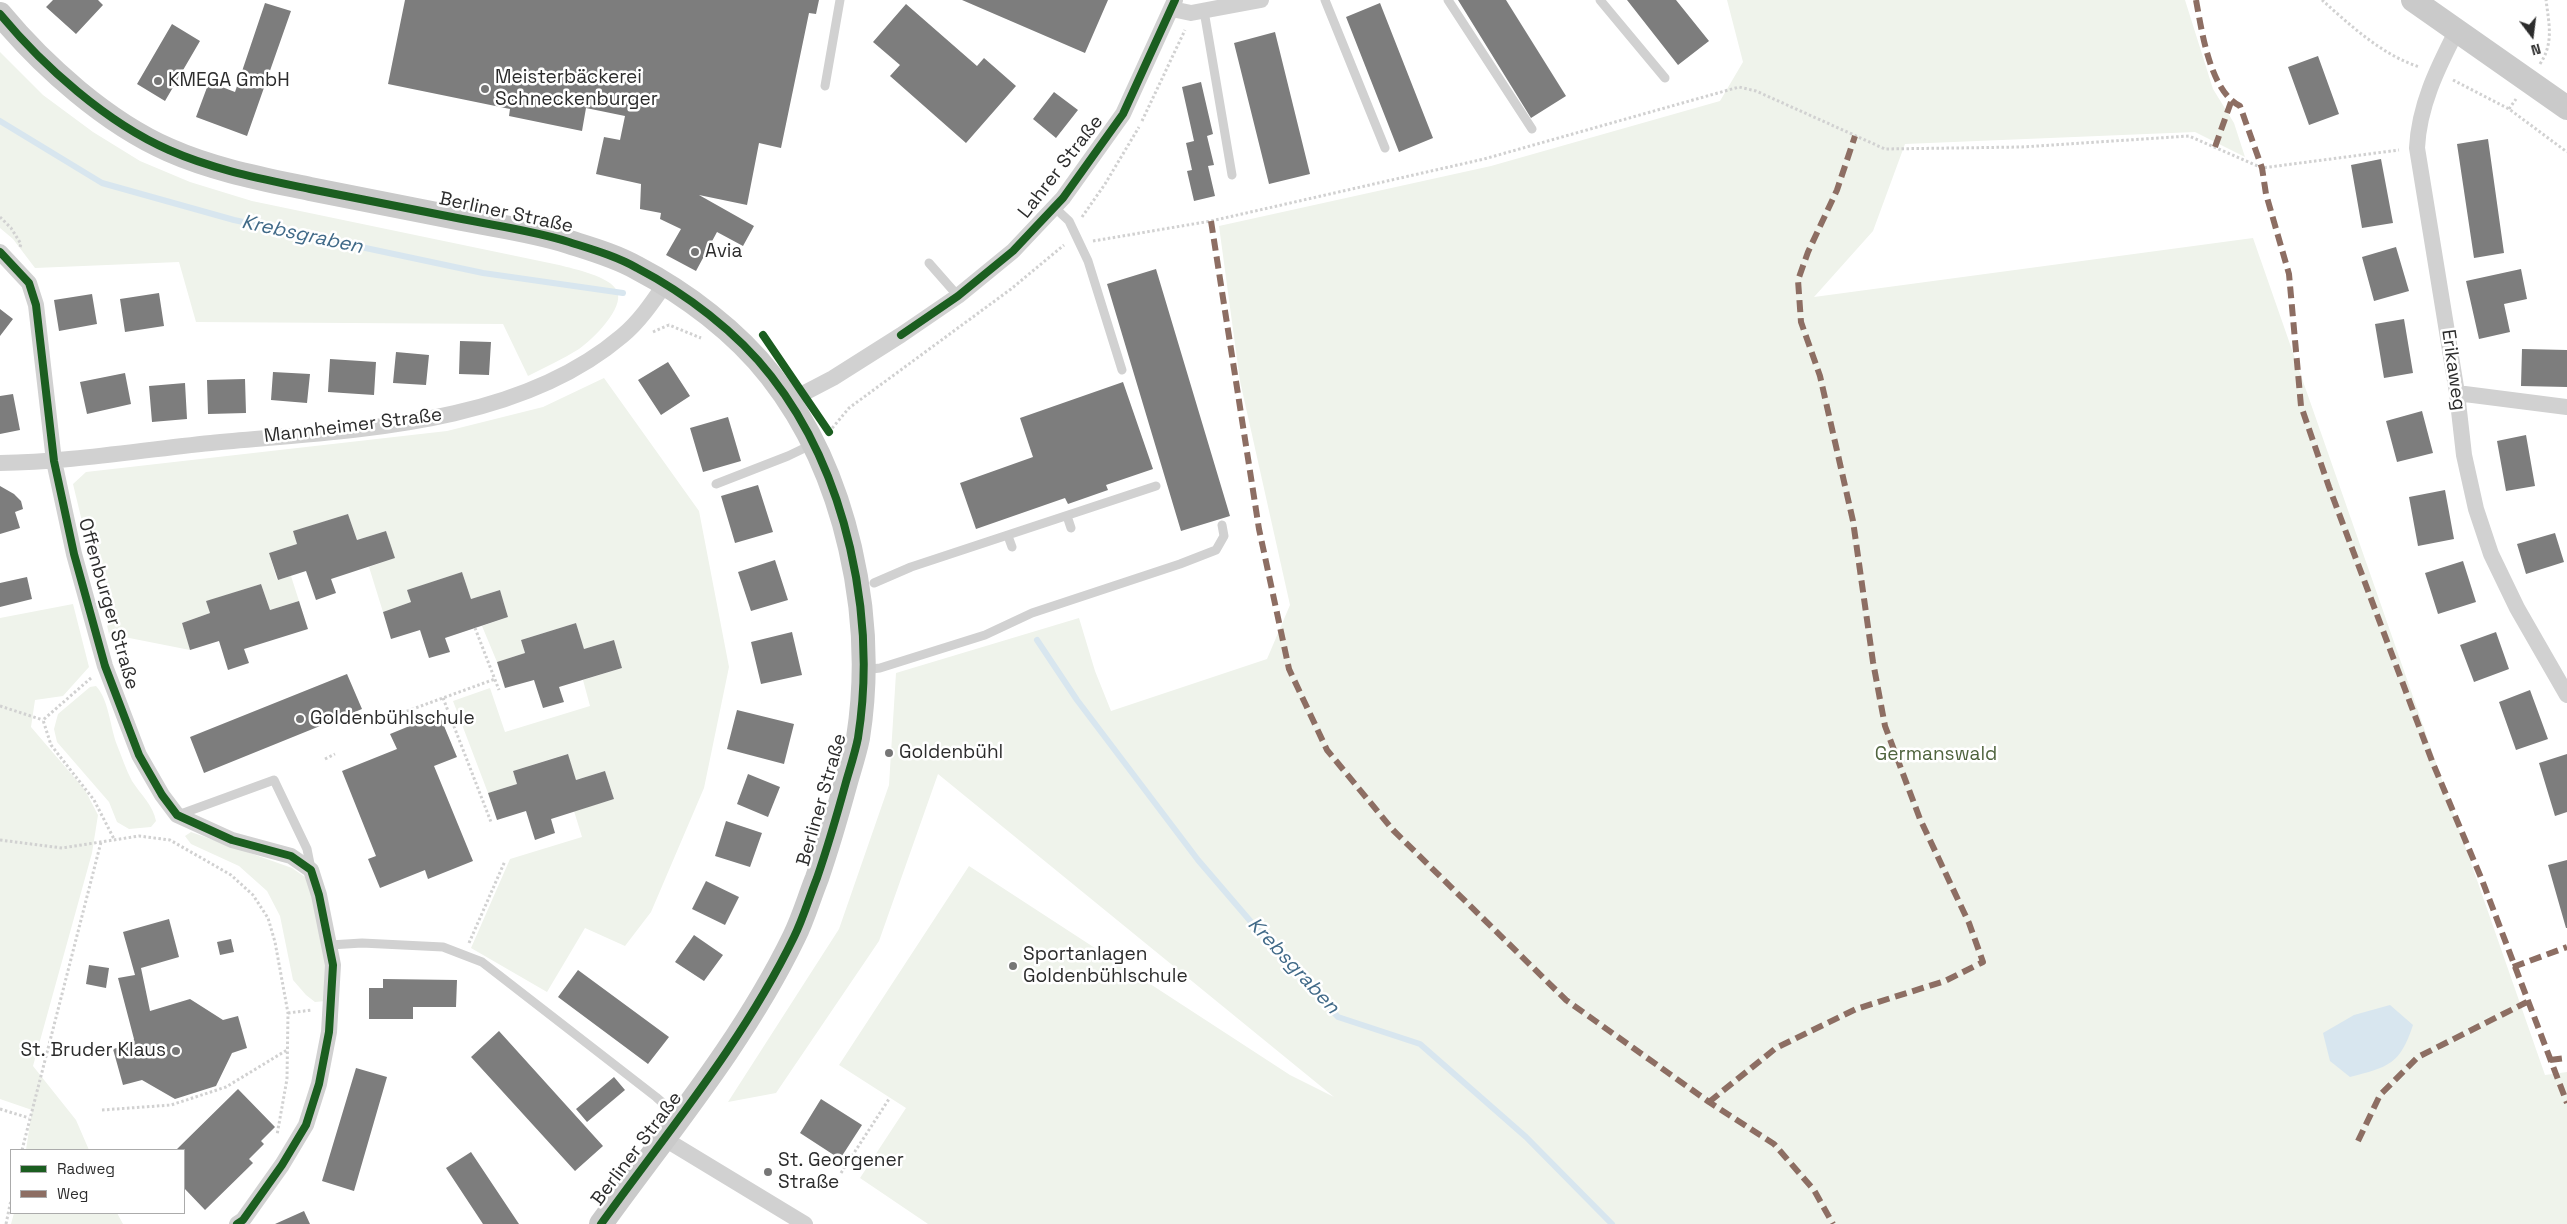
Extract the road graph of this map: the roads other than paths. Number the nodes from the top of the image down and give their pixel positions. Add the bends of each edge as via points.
1 (840, 0) edge
2 (1260, 0) edge
3 (1325, 0) edge
4 (1448, 0) edge
5 (1600, 0) edge
6 (2413, 0) edge
7 (1174, 4) edge
8 (1204, 12) junction
9 (0, 14) edge
10 (2456, 32) junction
11 (1665, 78) dead end
12 (825, 86) dead end
13 (2567, 108) edge
14 (1532, 129) dead end
15 (1385, 148) dead end
16 (1232, 174) dead end
17 (1054, 207) junction
18 (0, 252) edge
19 (929, 263) dead end
20 (665, 284) junction
21 (958, 296) junction
22 (1122, 370) dead end
23 (2457, 393) junction
24 (789, 401) junction
25 (2567, 407) edge
26 (822, 434) junction
27 (54, 461) junction
28 (0, 463) edge
29 (716, 484) dead end
30 (1156, 486) dead end
31 (1115, 500) junction
32 (1118, 509) dead end
33 (1067, 516) junction
34 (1222, 525) dead end
35 (1071, 528) dead end
36 (1008, 536) junction
37 (1012, 547) dead end
38 (911, 567) junction
39 (914, 577) dead end
40 (874, 583) dead end
41 (863, 670) junction
42 (2567, 695) edge
43 (177, 815) junction
44 (311, 870) junction
45 (330, 945) junction
46 (680, 1118) junction
47 (663, 1138) junction
48 (237, 1224) edge
49 (601, 1224) edge
50 (805, 1224) edge

1 - 12 lane
2 - 8 street
3 - 15 lane
4 - 14 lane
5 - 11 lane
6 - 10 street
7 - 8 street via 1191,14
7 - 17 street, Lahrer Straße via 1123,114
8 - 16 lane
9 - 20 street, Berliner Straße via 17,35 105,112 169,150 239,174 562,240 626,262
10 - 13 street
10 - 23 street, Erikaweg via 2435,71 2418,126 2417,148
17 - 21 street, Lahrer Straße via 1013,251
17 - 22 lane via 1069,221 1088,261
18 - 27 street, Offenburger Straße via 29,283 36,305
19 - 21 lane
20 - 24 street, Berliner Straße via 730,334 769,372
20 - 27 street, Mannheimer Straße via 621,337 571,370 530,391 466,411 400,424
21 - 24 street, Lahrer Straße via 832,378
23 - 25 street
23 - 42 street, Erikaweg via 2464,455 2476,509 2491,554 2517,608
24 - 26 street, Berliner Straße
26 - 29 lane via 788,456
26 - 41 street, Berliner Straße via 860,600
27 - 28 street, Mannheimer Straße
27 - 43 street, Offenburger Straße via 74,554 105,666 139,755
30 - 31 lane
31 - 32 lane
31 - 33 lane
33 - 35 lane
33 - 36 lane
34 - 41 lane via 1224,536 1216,550 1141,579 1032,613 985,635 880,668
36 - 37 lane
36 - 38 lane via 961,556
38 - 39 lane
38 - 40 lane
41 - 46 street, Berliner Straße via 858,740 829,845 795,935 748,1022
43 - 44 street, Offenburger Straße via 232,840 291,856
43 - 44 lane via 274,780 307,849
44 - 45 street
45 - 46 lane via 443,947 482,962
45 - 48 street via 333,965 329,1032 319,1084 306,1125 282,1165
46 - 47 street, Berliner Straße
47 - 49 street, Berliner Straße
47 - 50 street

